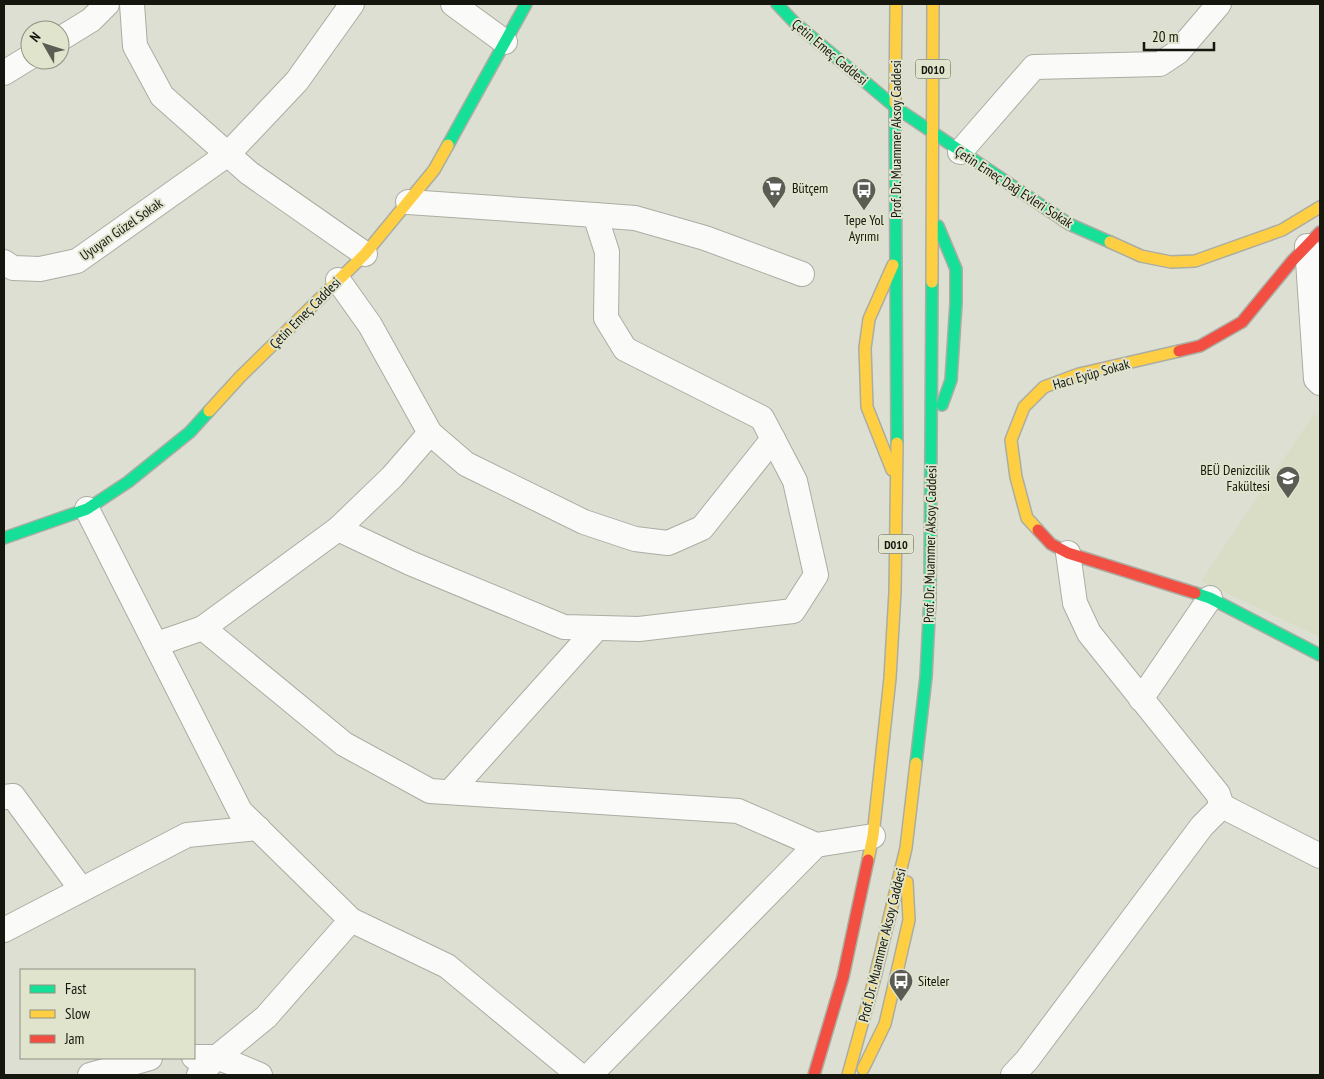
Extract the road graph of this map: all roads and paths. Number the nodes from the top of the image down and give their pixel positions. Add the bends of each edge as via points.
1 (107, 4) edge
2 (132, 4) edge
3 (352, 4) edge
4 (453, 4) edge
5 (526, 4) edge
6 (777, 4) edge
7 (896, 4) edge
8 (933, 4) edge
9 (1218, 4) edge
10 (70, 33) edge
11 (506, 42) junction
12 (20, 63) edge
13 (4, 73) edge
14 (895, 107) junction
15 (933, 134) junction
16 (960, 152) junction
17 (228, 154) junction
18 (408, 202) junction
19 (1320, 207) edge
20 (933, 214) junction
21 (595, 215) junction
22 (1314, 239) edge
23 (365, 254) junction
24 (897, 254) junction
25 (7, 266) edge
26 (802, 274) dead end
27 (338, 280) junction
28 (1320, 383) edge
29 (430, 433) junction
30 (773, 438) junction
31 (932, 438) junction
32 (896, 482) junction
33 (87, 509) junction
34 (338, 529) junction
35 (4, 538) edge
36 (1068, 553) junction
37 (1210, 598) junction
38 (203, 628) junction
39 (597, 628) junction
40 (157, 644) junction
41 (1320, 654) edge
42 (1141, 699) junction
43 (450, 792) junction
44 (4, 797) edge
45 (1222, 806) junction
46 (258, 828) junction
47 (873, 836) junction
48 (816, 845) junction
49 (906, 848) junction
50 (1320, 856) edge
51 (867, 867) junction
52 (81, 889) junction
53 (847, 903) dead end
54 (350, 920) junction
55 (4, 930) edge
56 (195, 1057) edge
57 (217, 1057) junction
58 (808, 1058) dead end
59 (146, 1059) edge
60 (1026, 1070) edge
61 (90, 1075) edge
62 (200, 1075) edge
63 (260, 1075) edge
64 (579, 1075) edge
65 (590, 1075) edge
66 (806, 1075) edge
67 (814, 1075) edge
68 (848, 1075) edge
69 (860, 1075) edge

1 - 10 street via 91,20
2 - 17 street via 135,46 162,96
3 - 17 street, Uyuyan Güzel Sokak via 296,81
4 - 11 street
5 - 11 main road, Çetin Emeç Caddesi
6 - 14 main road, Çetin Emeç Caddesi
7 - 14 main road, Prof. Dr. Muammer Aksoy Caddesi / D010
8 - 15 main road, Prof. Dr. Muammer Aksoy Caddesi / D010
9 - 16 street via 1178,52 1160,64 1034,68
11 - 18 main road, Çetin Emeç Caddesi via 434,170
12 - 13 street
14 - 15 main road, Çetin Emeç Caddesi
14 - 24 main road, Prof. Dr. Muammer Aksoy Caddesi / D010
15 - 16 main road, Çetin Emeç Dağ Evleri Sokak
15 - 20 main road, Prof. Dr. Muammer Aksoy Caddesi / D010
16 - 19 main road, Çetin Emeç Dağ Evleri Sokak via 1069,224 1140,256 1171,262 1195,260 1282,230
17 - 23 street via 249,173
17 - 25 street, Uyuyan Güzel Sokak via 77,261 40,269
18 - 21 street
18 - 23 main road, Çetin Emeç Caddesi
20 - 31 main road, Prof. Dr. Muammer Aksoy Caddesi / D010
20 - 31 main road via 956,269 956,303 951,380
21 - 26 street via 635,218 705,238
21 - 30 street via 607,252 606,318 625,349 762,418
22 - 28 street via 1316,378
22 - 36 main road, Hacı Eyüp Sokak via 1242,322 1200,346 1079,374 1044,387 1024,407 1010,440 1027,518 1051,544
23 - 27 main road, Çetin Emeç Caddesi
24 - 32 main road, Prof. Dr. Muammer Aksoy Caddesi / D010
24 - 32 main road via 869,319 865,348 867,407
27 - 29 street via 370,325
27 - 33 main road, Çetin Emeç Caddesi via 240,377 190,432 128,482
29 - 30 street via 466,464 584,522 635,539 668,543 702,528
29 - 34 street via 392,477
30 - 39 street via 796,481 816,575 793,611 640,629
31 - 49 main road, Prof. Dr. Muammer Aksoy Caddesi / D010 via 926,677
32 - 47 main road, Prof. Dr. Muammer Aksoy Caddesi / D010 via 890,678
33 - 35 main road, Çetin Emeç Caddesi
33 - 40 street
34 - 38 street
34 - 39 street via 410,563 564,627
36 - 37 main road, Hacı Eyüp Sokak
36 - 42 street via 1075,603 1089,633
37 - 41 main road, Hacı Eyüp Sokak
37 - 42 street
38 - 40 street
38 - 43 street via 344,744 430,791
39 - 43 street
40 - 46 street via 240,811
42 - 45 street via 1218,794
43 - 48 street via 738,810
44 - 52 street via 13,796
45 - 50 street
45 - 60 street via 1202,826
46 - 52 street via 188,835
46 - 54 street
47 - 48 street
47 - 51 main road, Prof. Dr. Muammer Aksoy Caddesi / D010
48 - 65 street
49 - 68 main road, Prof. Dr. Muammer Aksoy Caddesi / D010
49 - 69 main road via 909,920 884,1024
51 - 53 main road
51 - 67 main road, Prof. Dr. Muammer Aksoy Caddesi / D010 via 843,977
52 - 55 street
54 - 57 street via 266,1017
54 - 64 street via 447,966
56 - 57 street
57 - 62 street
57 - 63 street
58 - 66 main road
59 - 61 street

